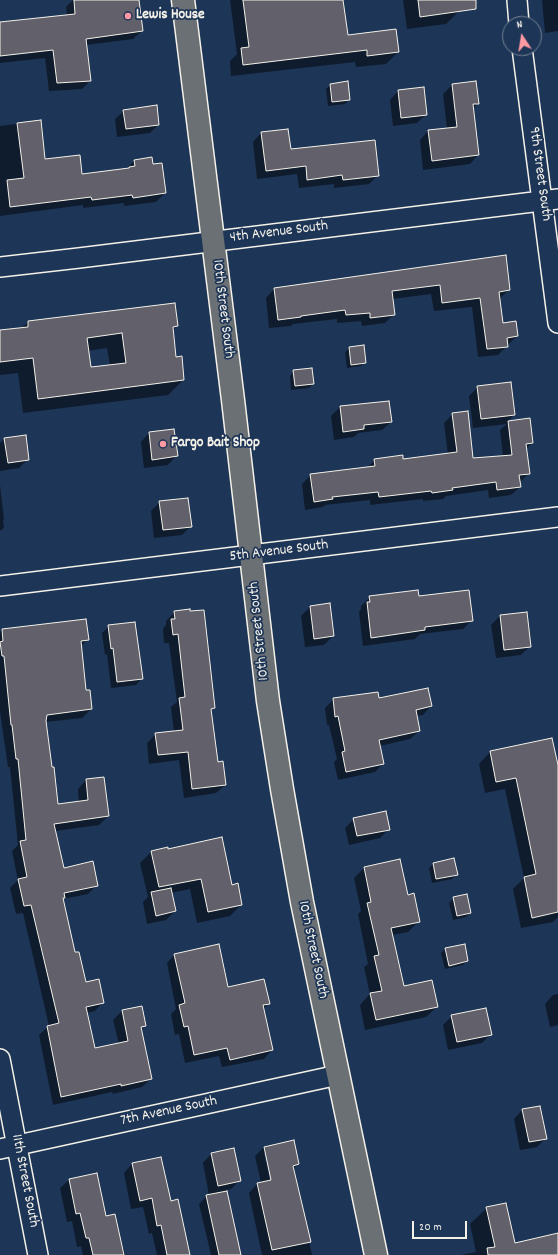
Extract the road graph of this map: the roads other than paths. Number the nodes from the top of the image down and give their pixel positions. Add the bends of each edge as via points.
1 (183, 0) edge
2 (517, 0) edge
3 (518, 16) edge
4 (523, 56) edge
5 (550, 200) edge
6 (213, 242) junction
7 (0, 267) edge
8 (558, 323) edge
9 (558, 517) edge
10 (252, 555) junction
11 (0, 586) edge
12 (0, 1059) edge
13 (338, 1075) junction
14 (9, 1147) edge
15 (38, 1255) edge
16 (376, 1255) edge

1 - 6 main road, 10th Street South
2 - 3 street
4 - 5 street, 9th Street South
5 - 6 street, 4th Avenue South
5 - 8 street, 9th Street South
6 - 7 street, 4th Avenue South
6 - 10 main road, 10th Street South
9 - 10 street, 5th Avenue South
10 - 11 street, 5th Avenue South
10 - 13 main road, 10th Street South via 268,701 282,789 302,902
12 - 14 street, 11th Street South
13 - 14 street, 7th Avenue South
13 - 16 main road, 10th Street South
14 - 15 street, 11th Street South

